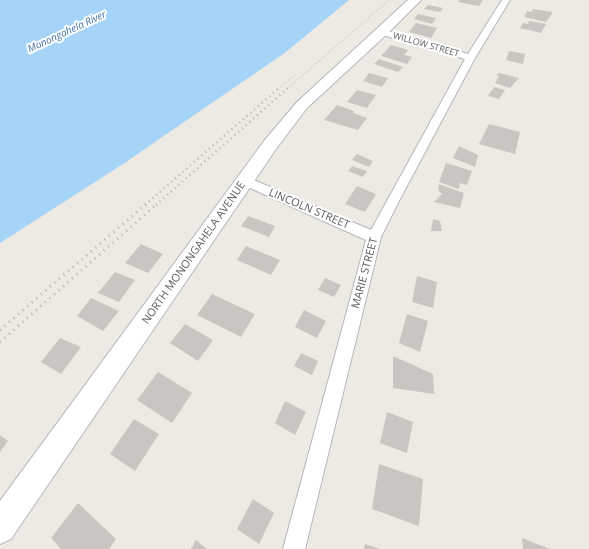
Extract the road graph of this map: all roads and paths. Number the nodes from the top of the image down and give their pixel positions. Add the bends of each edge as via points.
1 (414, 0) edge
2 (506, 0) edge
3 (382, 32) junction
4 (470, 58) junction
5 (245, 181) junction
6 (374, 237) junction
7 (0, 528) edge
8 (294, 549) edge

1 - 3 main road, NORTH MONONGAHELA AVENUE
2 - 4 street, MARIE STREET
3 - 4 street, WILLOW STREET
3 - 5 main road, NORTH MONONGAHELA AVENUE via 302,105
4 - 6 street, MARIE STREET
5 - 6 street, LINCOLN STREET
5 - 7 main road, NORTH MONONGAHELA AVENUE
6 - 8 street, MARIE STREET

